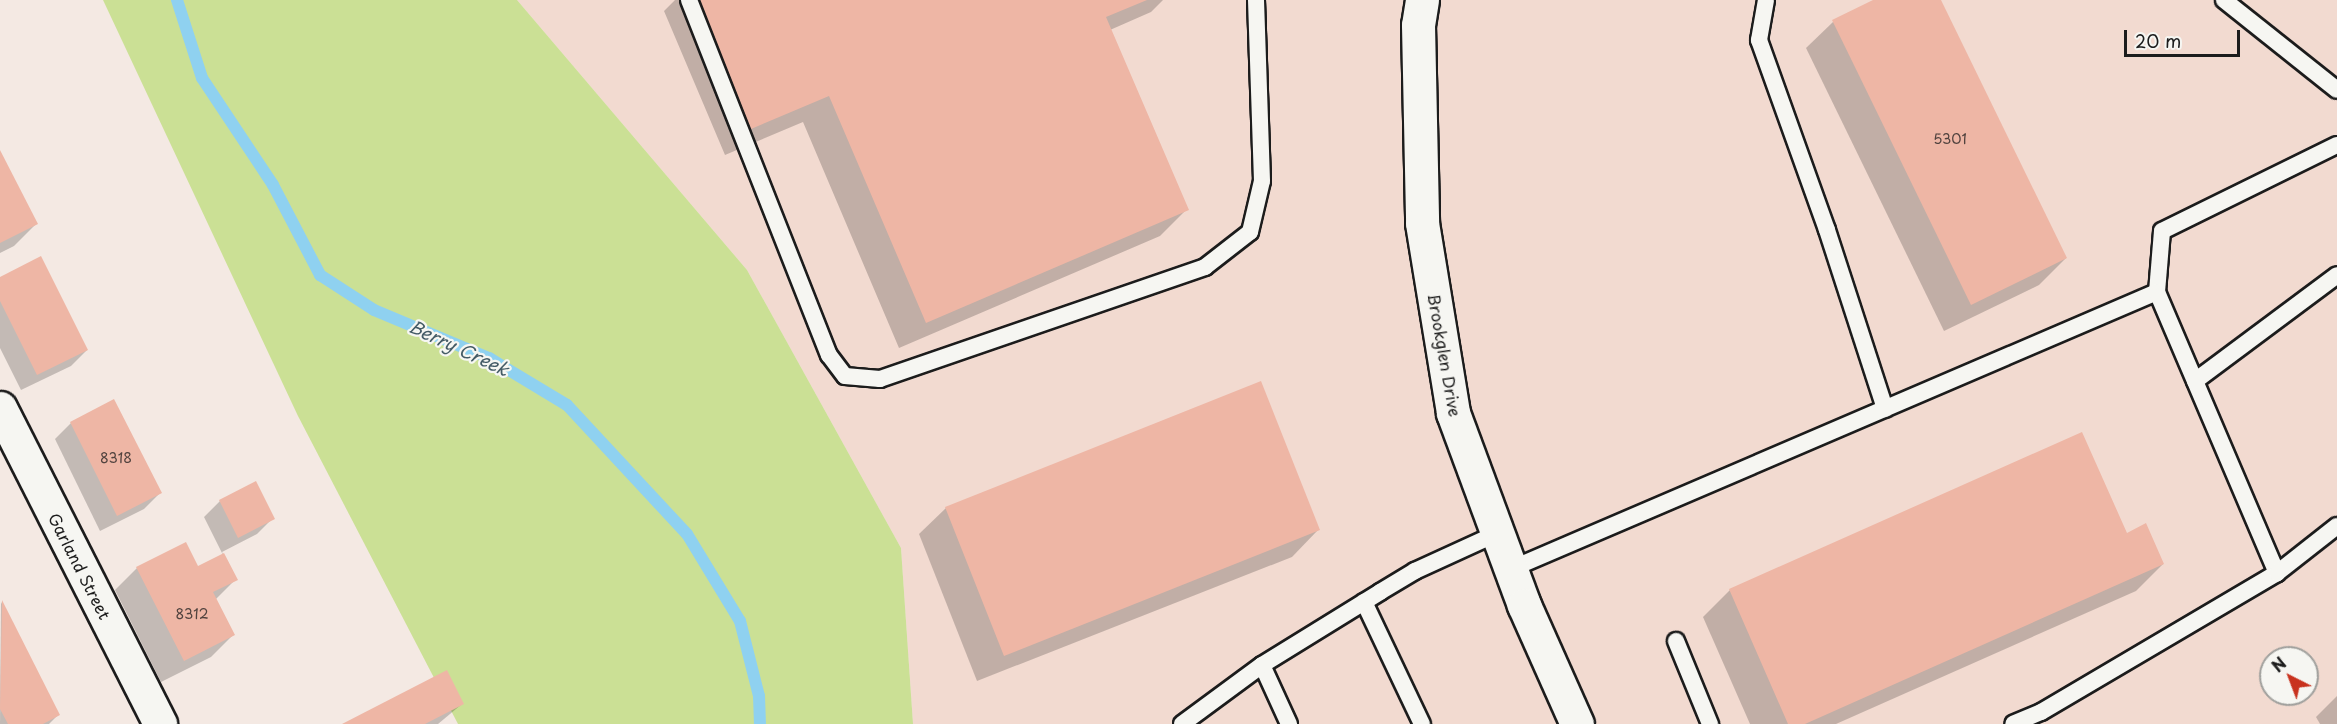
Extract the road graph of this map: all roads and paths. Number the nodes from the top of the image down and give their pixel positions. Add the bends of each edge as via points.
1 (689, 0) edge
2 (1256, 0) edge
3 (1416, 0) edge
4 (1422, 0) edge
5 (1766, 0) edge
6 (2224, 0) edge
7 (2337, 90) edge
8 (2337, 145) edge
9 (2337, 275) edge
10 (2157, 292) junction
11 (2195, 381) junction
12 (0, 408) edge
13 (1885, 409) junction
14 (2337, 526) edge
15 (1498, 533) junction
16 (1511, 569) junction
17 (2277, 573) junction
18 (1364, 602) junction
19 (1676, 641) dead end
20 (1262, 665) junction
21 (160, 724) edge
22 (1182, 724) edge
23 (1289, 724) edge
24 (1422, 724) edge
25 (1576, 724) edge
26 (1710, 724) edge
27 (2013, 724) edge

1 - 2 lane via 829,354 845,376 880,379 1205,267 1250,232 1262,181
3 - 4 lane
4 - 15 street, Brookglen Drive via 1418,25 1422,223 1453,413
5 - 13 lane via 1759,40
6 - 7 lane
8 - 10 lane via 2162,231
9 - 11 lane
10 - 11 lane
10 - 13 lane
11 - 17 lane
12 - 21 street, Garland Street
13 - 16 lane
14 - 17 lane
15 - 16 street, Brookglen Drive
15 - 18 lane via 1414,571
16 - 25 street, Brookglen Drive
17 - 27 lane via 2041,712
18 - 20 lane
18 - 24 lane
19 - 26 lane
20 - 22 lane
20 - 23 lane

